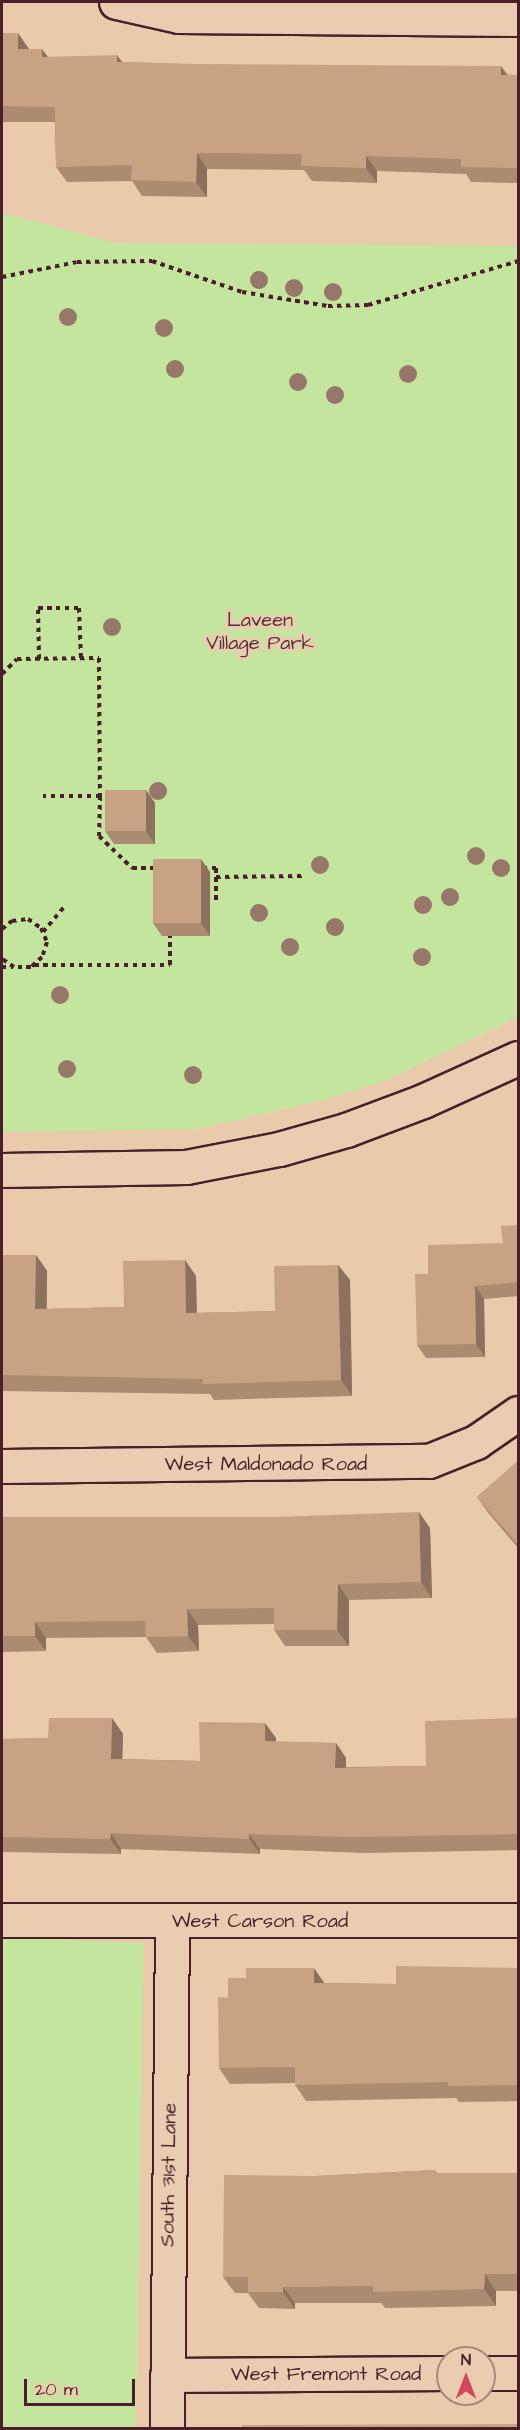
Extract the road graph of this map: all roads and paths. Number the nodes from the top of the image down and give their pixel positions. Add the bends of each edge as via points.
1 (116, 2) edge
2 (519, 19) edge
3 (519, 261) edge
4 (2, 277) edge
5 (81, 658) junction
6 (39, 659) junction
7 (2, 674) edge
8 (44, 796) dead end
9 (100, 796) junction
10 (168, 868) edge
11 (192, 868) edge
12 (304, 876) dead end
13 (216, 877) junction
14 (216, 903) dead end
15 (65, 906) dead end
16 (2, 926) edge
17 (44, 932) junction
18 (170, 936) edge
19 (2, 958) edge
20 (34, 965) junction
21 (2, 967) edge
22 (14, 967) junction
23 (519, 1058) edge
24 (2, 1170) edge
25 (519, 1413) edge
26 (2, 1466) edge
27 (2, 1920) edge
28 (519, 1920) edge
29 (172, 1921) junction
30 (436, 2373) edge
31 (496, 2373) edge
32 (519, 2373) edge
33 (167, 2375) junction
34 (167, 2428) edge

1 - 2 street via 179,16
3 - 4 path via 368,305 328,306 242,292 152,261 77,262
5 - 6 path
5 - 6 path via 80,608 38,608
5 - 9 path via 99,658
6 - 7 path via 17,659
8 - 9 path
9 - 10 path via 99,836 132,868
11 - 13 path via 216,868
12 - 13 path
13 - 14 path
15 - 17 path
16 - 17 path via 20,918 28,919
17 - 20 path via 46,950
18 - 20 path via 170,965
19 - 22 path
20 - 22 path
21 - 22 path
23 - 24 street via 423,1101 346,1130 279,1149 186,1167
25 - 26 street, West Maldonado Road via 476,1442 429,1461
27 - 29 street, West Carson Road
28 - 29 street, West Carson Road
29 - 33 street, South 31st Lane
30 - 33 street, West Fremont Road
31 - 32 street
33 - 34 street, South 31st Lane

